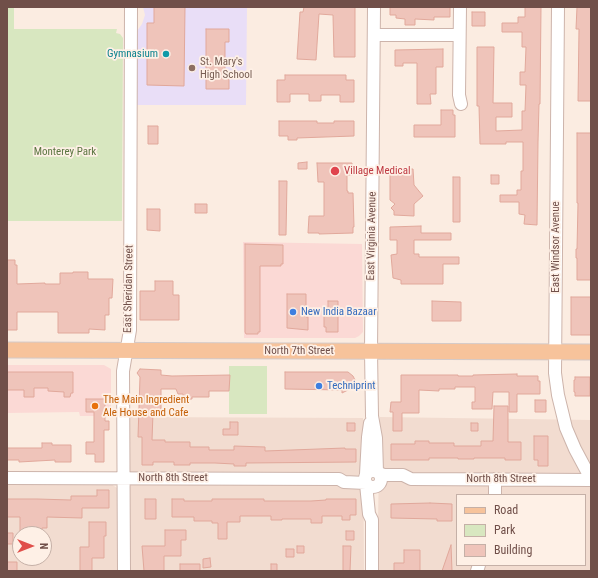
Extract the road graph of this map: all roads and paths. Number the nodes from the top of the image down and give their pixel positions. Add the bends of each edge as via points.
1 (131, 7) edge
2 (374, 7) edge
3 (460, 7) edge
4 (558, 7) edge
5 (374, 35) junction
6 (459, 35) junction
7 (461, 104) dead end
8 (7, 350) edge
9 (125, 351) junction
10 (371, 352) junction
11 (555, 352) junction
12 (591, 352) edge
13 (7, 478) edge
14 (124, 478) junction
15 (372, 479) junction
16 (495, 479) junction
17 (591, 479) edge
18 (495, 494) edge
19 (124, 571) edge
20 (372, 571) edge

1 - 9 street, East Sheridan Street via 130,330
2 - 5 street, East Virginia Avenue
3 - 6 street
4 - 11 street, East Windsor Avenue
5 - 6 street
5 - 10 street, East Virginia Avenue
6 - 7 street
8 - 9 main road, North 7th Street
9 - 10 main road, North 7th Street
9 - 14 street, East Sheridan Street
10 - 11 main road, North 7th Street
10 - 15 street, East Virginia Avenue via 372,416 368,437
11 - 12 main road, North 7th Street
11 - 17 street, East Windsor Avenue via 558,395 566,428
13 - 14 street, North 8th Street
14 - 15 street, North 8th Street via 339,479 344,482
14 - 19 street, East Sheridan Street
15 - 16 street, North 8th Street via 403,482 411,479
15 - 20 street, East Virginia Avenue via 375,513 372,520
16 - 17 street, North 8th Street
16 - 18 street

